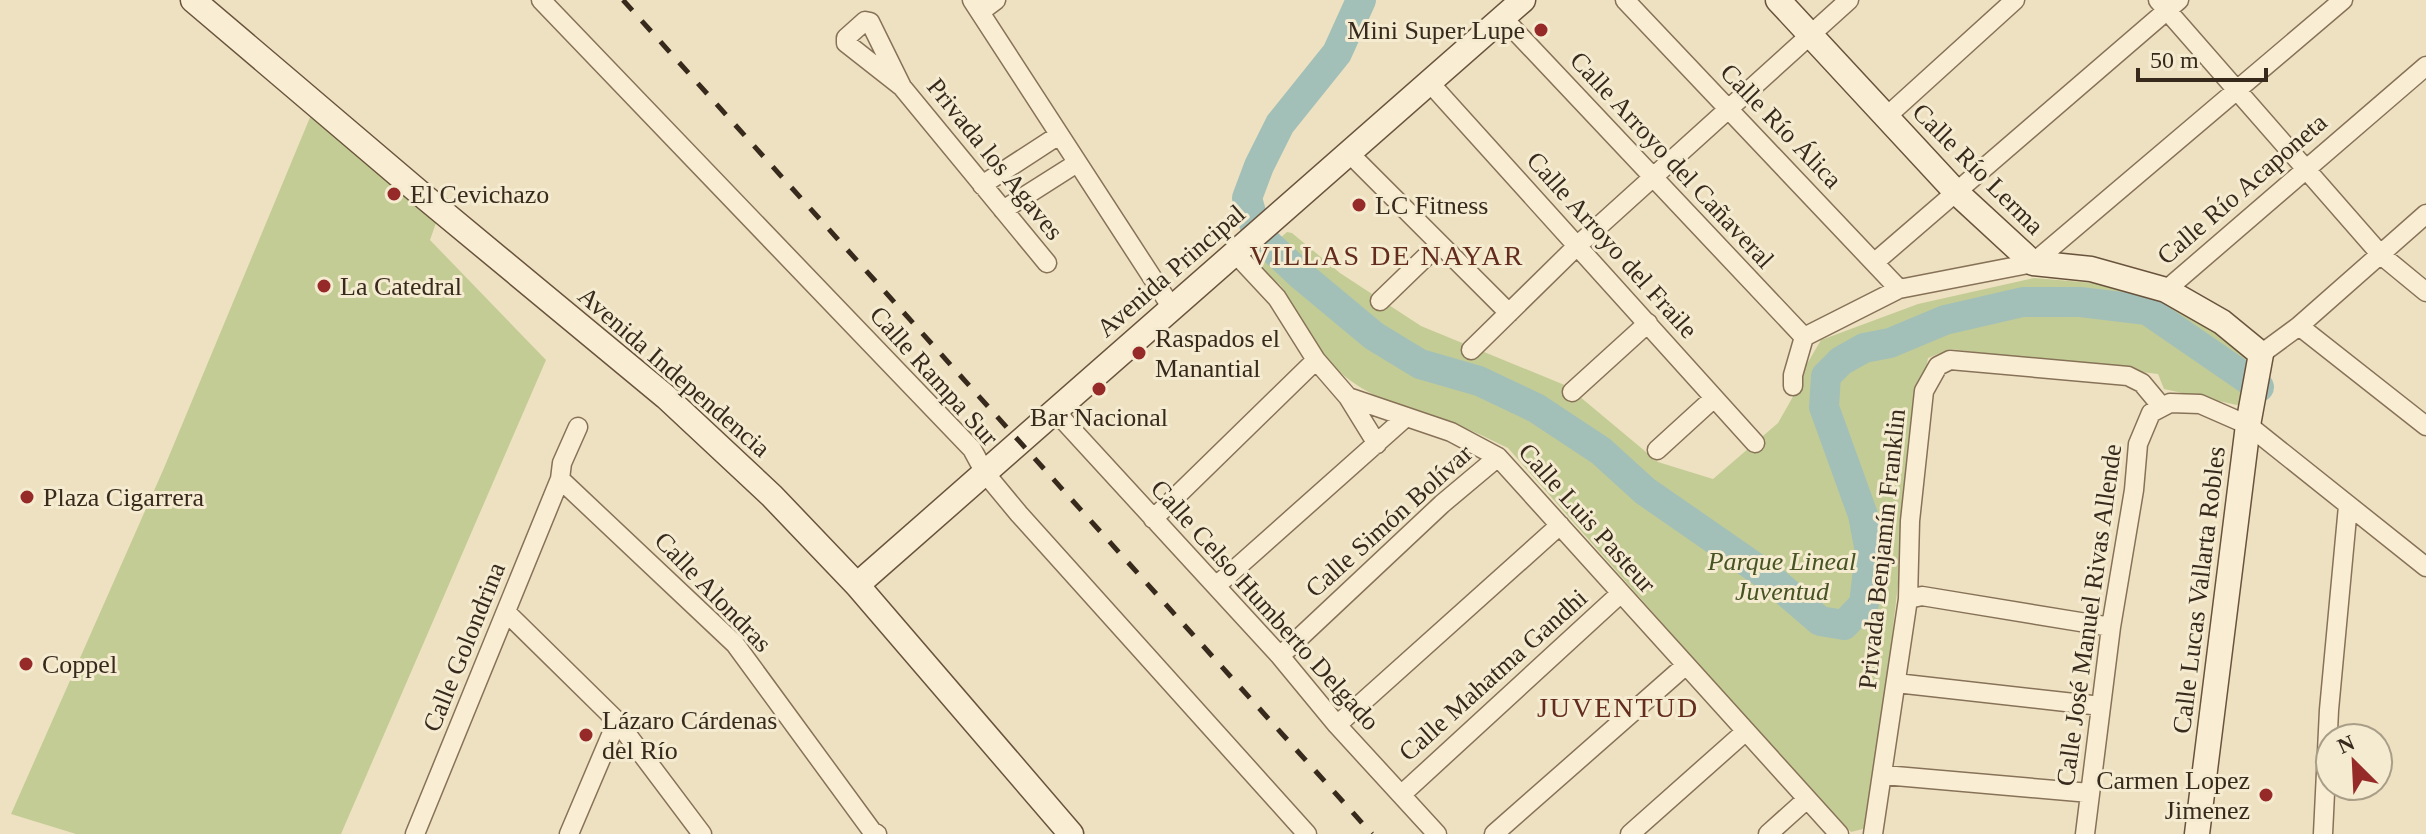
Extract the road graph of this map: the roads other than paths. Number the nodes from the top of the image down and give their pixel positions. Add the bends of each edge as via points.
1 (193, 0) edge
2 (541, 0) edge
3 (996, 0) edge
4 (1523, 0) edge
5 (1625, 0) edge
6 (1778, 0) edge
7 (1849, 0) edge
8 (2015, 0) edge
9 (2343, 0) edge
10 (2168, 4) edge
11 (976, 6) edge
12 (1503, 18) junction
13 (1811, 35) junction
14 (2426, 66) edge
15 (1429, 82) junction
16 (902, 87) dead end
17 (2237, 91) junction
18 (1729, 109) junction
19 (1886, 117) junction
20 (1059, 135) junction
21 (1349, 153) junction
22 (1077, 163) junction
23 (2305, 169) junction
24 (1653, 178) junction
25 (982, 185) junction
26 (1956, 192) junction
27 (1003, 210) junction
28 (2426, 214) edge
29 (1439, 244) junction
30 (1578, 245) junction
31 (1238, 250) junction
32 (2381, 255) junction
33 (1875, 262) junction
34 (1047, 263) dead end
35 (2033, 263) junction
36 (1899, 289) junction
37 (2166, 290) junction
38 (2426, 292) edge
39 (1380, 301) dead end
40 (1172, 308) junction
41 (1509, 313) junction
42 (1648, 323) junction
43 (2299, 326) junction
44 (1804, 337) junction
45 (1471, 350) dead end
46 (2261, 354) junction
47 (1316, 360) junction
48 (1793, 386) dead end
49 (1572, 392) dead end
50 (1348, 397) junction
51 (1714, 398) junction
52 (2162, 407) junction
53 (1054, 410) junction
54 (1406, 417) junction
55 (2248, 425) junction
56 (2426, 426) edge
57 (578, 427) dead end
58 (1755, 443) dead end
59 (1377, 444) junction
60 (1657, 450) dead end
61 (1498, 457) junction
62 (985, 473) junction
63 (560, 479) junction
64 (2348, 506) junction
65 (1153, 519) junction
66 (1560, 525) junction
67 (2426, 567) edge
68 (857, 585) junction
69 (1216, 586) junction
70 (1621, 593) junction
71 (1908, 599) junction
72 (507, 613) junction
73 (2111, 627) junction
74 (1280, 656) junction
75 (1686, 665) junction
76 (1896, 683) junction
77 (2101, 706) junction
78 (617, 721) junction
79 (1337, 725) junction
80 (1746, 731) junction
81 (1884, 775) junction
82 (2090, 793) junction
83 (1401, 795) junction
84 (1807, 799) junction
85 (873, 833) edge
86 (415, 834) edge
87 (569, 834) edge
88 (702, 834) edge
89 (1071, 834) edge
90 (1307, 834) edge
91 (1437, 834) edge
92 (1494, 834) edge
93 (1630, 834) edge
94 (1768, 834) edge
95 (1839, 834) edge
96 (1873, 834) edge
97 (2085, 834) edge
98 (2197, 834) edge
99 (2323, 834) edge

1 - 68 street, Avenida Independencia via 666,397
2 - 62 street, Calle Rampa Sur via 972,449
3 - 11 street
4 - 12 street, Avenida Principal
5 - 18 street, Calle Río Álica
6 - 13 street, Calle Río Lerma
7 - 13 street
8 - 19 street
9 - 17 street
10 - 17 street
10 - 26 street
11 - 20 street
12 - 15 street, Avenida Principal
12 - 24 street, Calle Arroyo del Cañaveral
13 - 18 street
13 - 19 street, Calle Río Lerma
14 - 23 street, Calle Río Acaponeta
15 - 21 street, Avenida Principal
15 - 30 street, Calle Arroyo del Fraile
16 - 25 street, Privada los Agaves
17 - 23 street
17 - 35 street
18 - 24 street
18 - 33 street, Calle Río Álica
19 - 26 street, Calle Río Lerma
20 - 22 street
20 - 25 street
21 - 29 street
21 - 31 street, Avenida Principal
22 - 27 street
22 - 40 street
23 - 32 street
23 - 37 street, Calle Río Acaponeta
24 - 30 street
24 - 44 street, Calle Arroyo del Cañaveral
25 - 27 street, Privada los Agaves
26 - 33 street
26 - 35 street, Calle Río Lerma
27 - 34 street, Privada los Agaves
28 - 32 street
29 - 39 street
29 - 41 street
30 - 41 street
30 - 42 street, Calle Arroyo del Fraile
31 - 40 street, Avenida Principal
31 - 47 street via 1277,298
32 - 38 street
32 - 43 street
33 - 36 street, Calle Río Álica
35 - 36 street
35 - 37 street, Calle Río Lerma via 2091,269
36 - 44 street
37 - 46 street, Calle Río Lerma via 2222,322
40 - 53 street, Avenida Principal
41 - 45 street
42 - 49 street
42 - 51 street, Calle Arroyo del Fraile
43 - 46 street
43 - 56 street
44 - 48 street
46 - 55 street, Calle Lucas Vallarta Robles
47 - 50 street
47 - 65 street
50 - 54 street, Calle Luis Pasteur
50 - 59 street
51 - 58 street, Calle Arroyo del Fraile
51 - 60 street
52 - 55 street via 2200,404
52 - 71 street, Privada Benjamín Franklin via 2142,383 2128,376 1950,360 1938,366 1924,391
52 - 73 street, Calle José Manuel Rivas Allende via 2151,413 2138,444
53 - 62 street, Avenida Principal
53 - 65 street, Calle Celso Humberto Delgado
54 - 59 street
54 - 61 street, Calle Luis Pasteur via 1451,432
55 - 64 street
55 - 98 street, Calle Lucas Vallarta Robles
57 - 63 street, Calle Golondrina
59 - 69 street
61 - 66 street, Calle Luis Pasteur
61 - 74 street, Calle Simón Bolívar
62 - 68 street, Avenida Principal
62 - 90 street, Calle Rampa Sur
63 - 72 street, Calle Golondrina
63 - 85 street, Calle Alondras via 735,644
64 - 67 street
64 - 99 street
65 - 69 street, Calle Celso Humberto Delgado
66 - 70 street, Calle Luis Pasteur
66 - 79 street
68 - 89 street, Avenida Independencia
69 - 74 street, Calle Celso Humberto Delgado
70 - 75 street, Calle Luis Pasteur
70 - 83 street, Calle Mahatma Gandhi
71 - 73 street via 1922,596
71 - 76 street, Privada Benjamín Franklin
72 - 78 street
72 - 86 street, Calle Golondrina
73 - 77 street, Calle José Manuel Rivas Allende
74 - 79 street, Calle Celso Humberto Delgado
75 - 80 street, Calle Luis Pasteur
75 - 92 street
76 - 77 street
76 - 81 street, Privada Benjamín Franklin
77 - 82 street, Calle José Manuel Rivas Allende
78 - 87 street
78 - 88 street
79 - 83 street, Calle Celso Humberto Delgado
80 - 84 street, Calle Luis Pasteur
80 - 93 street
81 - 82 street
81 - 96 street, Privada Benjamín Franklin
82 - 97 street, Calle José Manuel Rivas Allende
83 - 91 street, Calle Celso Humberto Delgado
84 - 94 street
84 - 95 street, Calle Luis Pasteur

